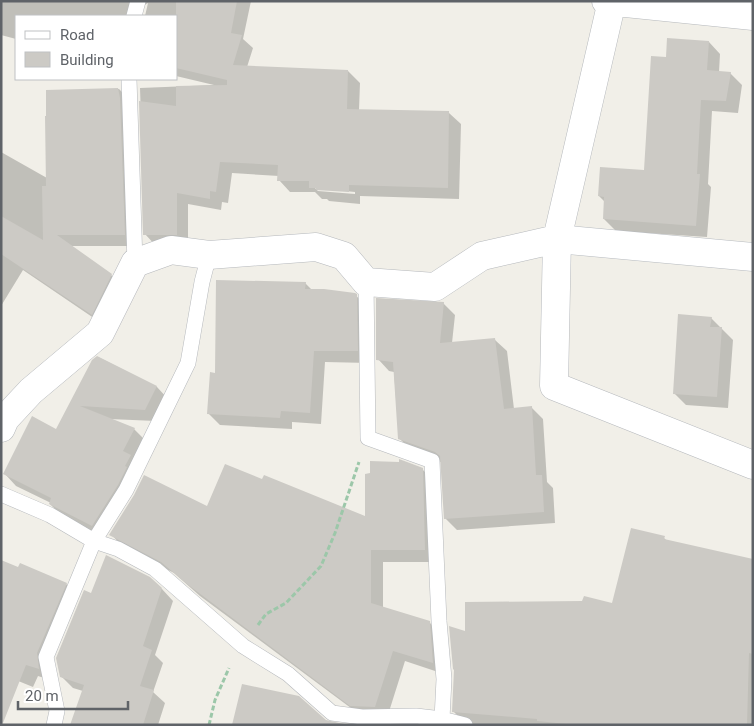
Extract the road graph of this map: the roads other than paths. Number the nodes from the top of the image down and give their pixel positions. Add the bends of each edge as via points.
1 (138, 1) edge
2 (610, 2) edge
3 (134, 15) edge
4 (753, 16) edge
5 (129, 80) edge
6 (557, 239) junction
7 (208, 255) junction
8 (753, 257) edge
9 (135, 263) junction
10 (366, 282) junction
11 (1, 428) edge
12 (753, 465) edge
13 (1, 494) edge
14 (94, 541) junction
15 (442, 719) junction
16 (54, 725) edge
17 (465, 725) edge

1 - 3 lane
2 - 4 street
2 - 6 street
5 - 9 lane
6 - 8 street
6 - 10 street via 482,256 435,287
6 - 12 street via 554,386
7 - 9 street via 171,250
7 - 10 street via 316,247 344,256
7 - 14 lane via 188,363 126,490
9 - 11 street via 100,333 31,391 5,419
10 - 15 lane via 368,438 432,462 444,679
13 - 14 lane via 50,514
14 - 15 lane via 118,549 155,569 242,646 288,674 332,713
14 - 16 lane via 46,657 57,711
15 - 17 lane

